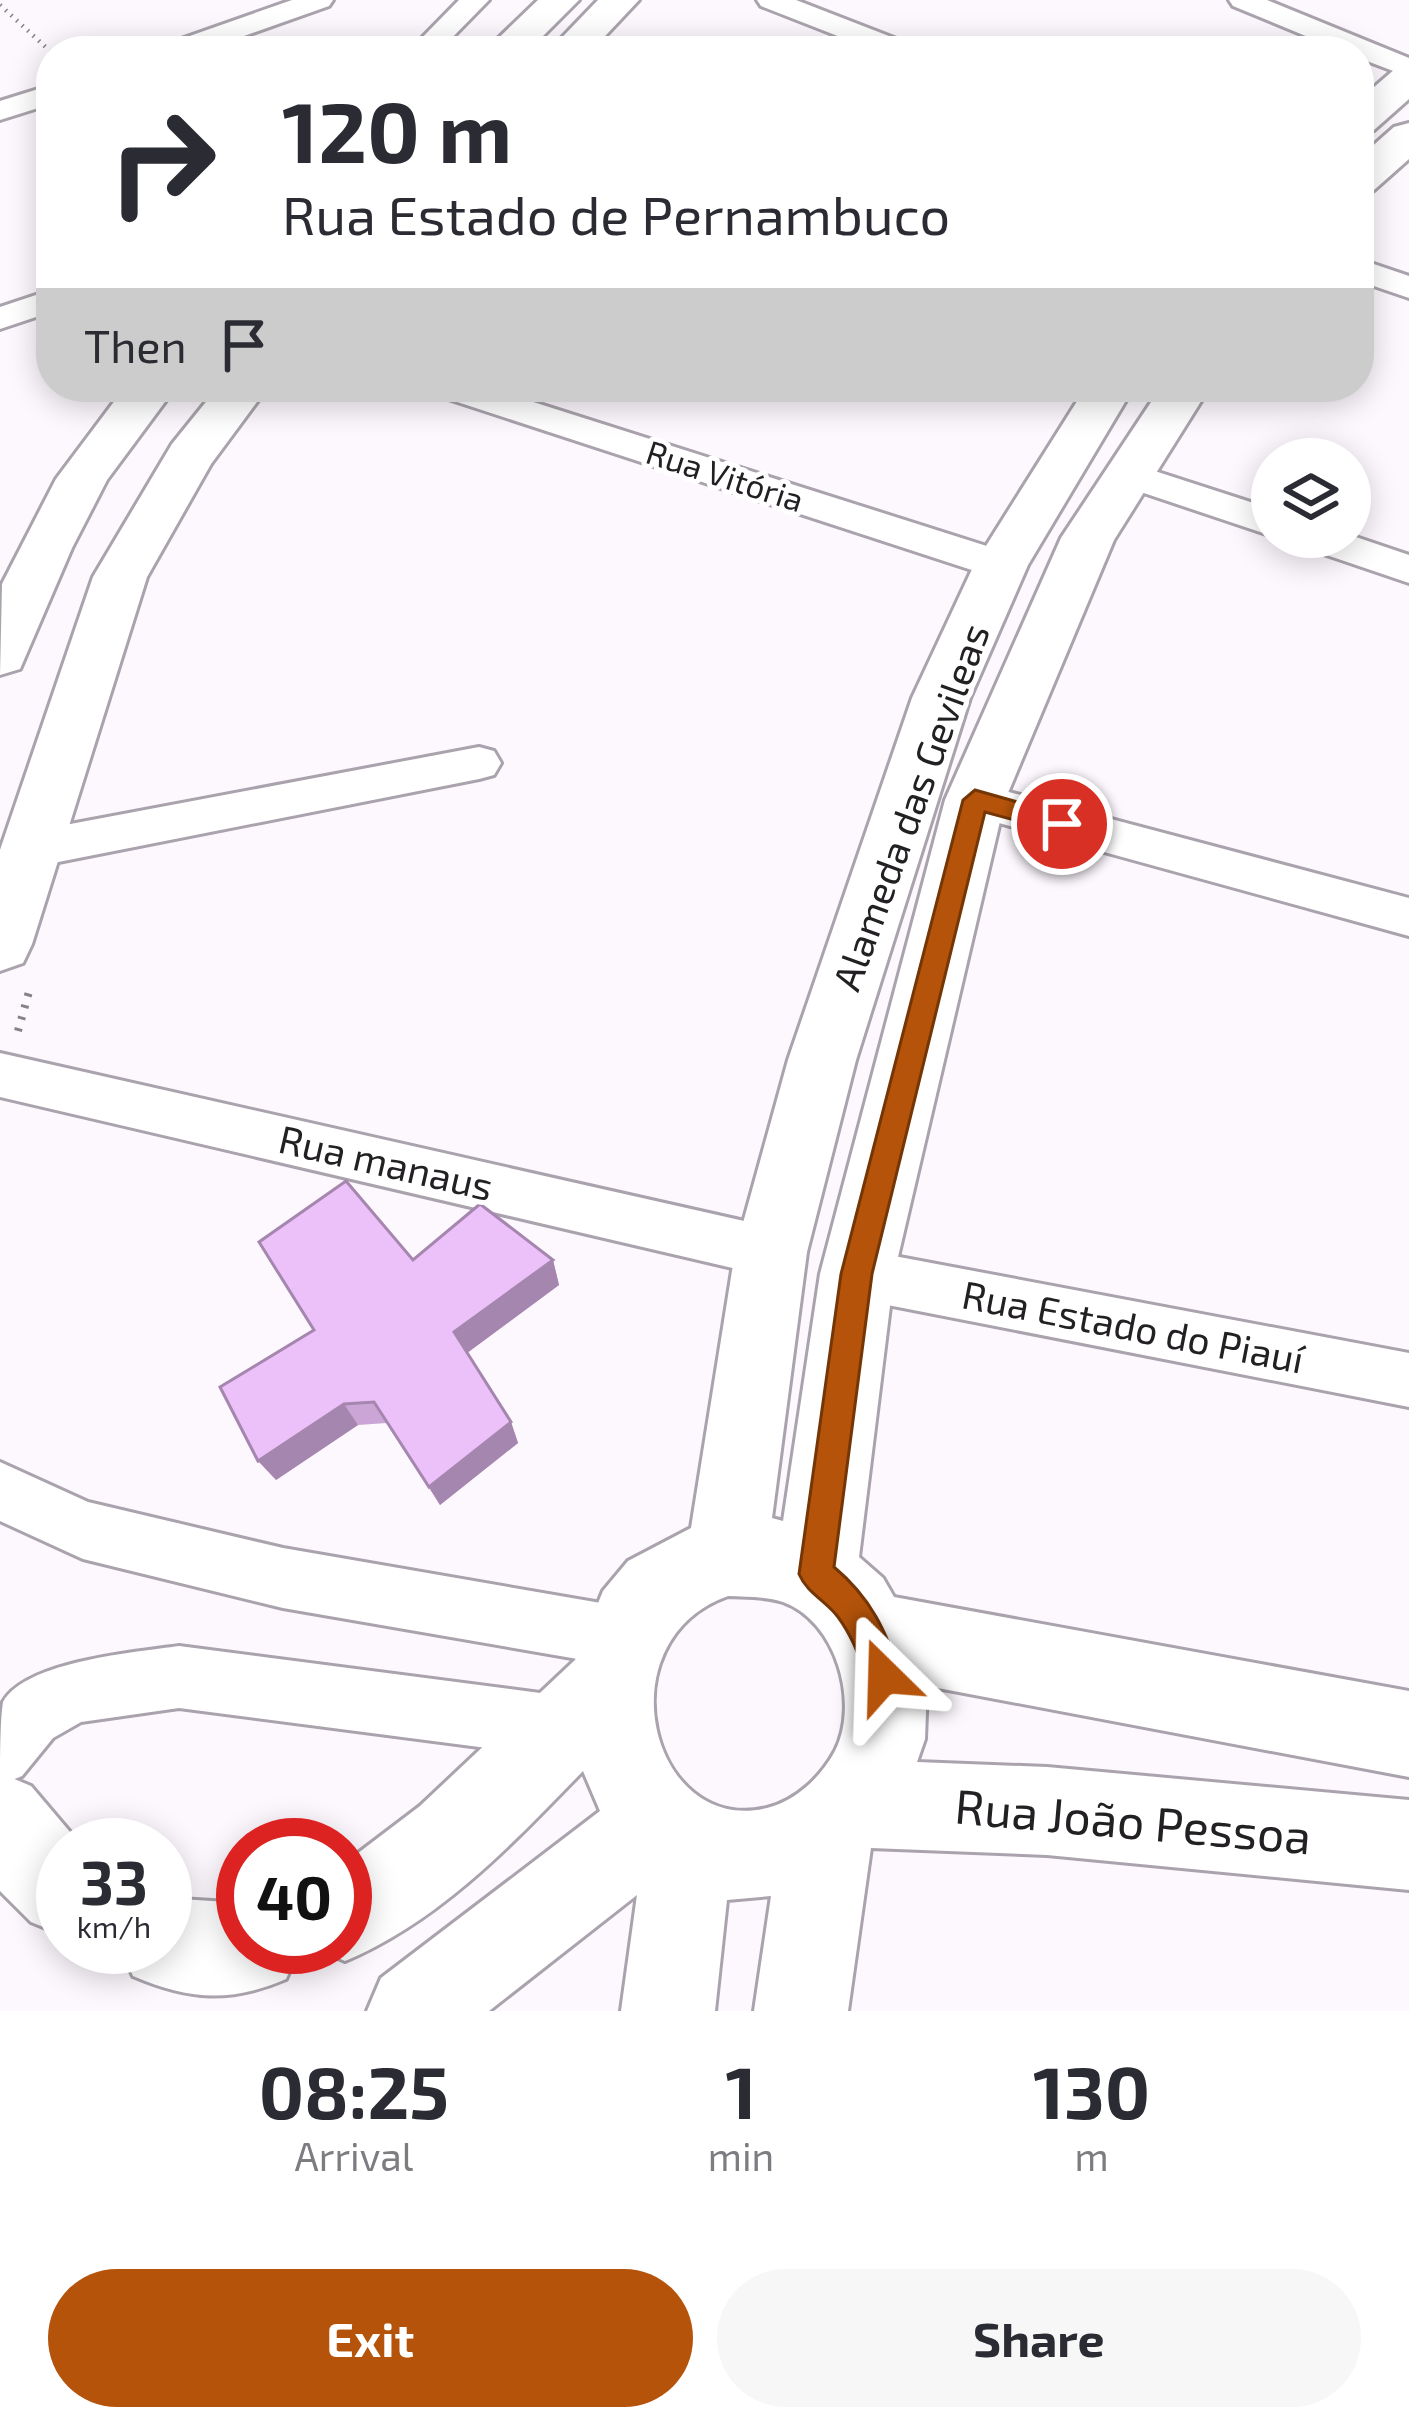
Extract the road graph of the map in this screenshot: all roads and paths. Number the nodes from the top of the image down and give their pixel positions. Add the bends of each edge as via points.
1 (320, 0) edge
2 (475, 0) edge
3 (560, 0) edge
4 (620, 0) edge
5 (771, 0) edge
6 (1243, 0) edge
7 (0, 5) edge
8 (217, 36) edge
9 (438, 36) edge
10 (522, 36) edge
11 (584, 36) edge
12 (863, 36) edge
13 (1331, 36) edge
14 (36, 38) edge
15 (1374, 54) edge
16 (1409, 68) edge
17 (1409, 78) edge
18 (36, 99) edge
19 (1374, 108) edge
20 (0, 111) edge
21 (1409, 136) edge
22 (1374, 168) edge
23 (1374, 275) edge
24 (1409, 288) edge
25 (36, 306) edge
26 (0, 319) edge
27 (130, 402) edge
28 (232, 402) edge
29 (495, 402) edge
30 (1101, 402) edge
31 (1176, 402) edge
32 (1127, 474) junction
33 (1251, 516) edge
34 (1371, 556) edge
35 (1001, 565) junction
36 (1409, 569) edge
37 (0, 655) edge
38 (479, 763) dead end
39 (975, 800) junction
40 (28, 850) junction
41 (1409, 917) edge
42 (0, 944) edge
43 (0, 1075) edge
44 (771, 1252) junction
45 (856, 1274) junction
46 (1409, 1380) edge
47 (0, 1491) edge
48 (728, 1555) junction
49 (843, 1604) junction
50 (600, 1682) junction
51 (1409, 1734) edge
52 (0, 1754) edge
53 (0, 1817) edge
54 (841, 1819) junction
55 (673, 1832) junction
56 (1409, 1845) edge
57 (36, 1864) edge
58 (372, 1899) edge
59 (414, 2011) edge
60 (668, 2011) edge
61 (801, 2011) edge

1 - 8 street
2 - 9 street
3 - 10 street
4 - 11 street
5 - 12 street
6 - 13 street
7 - 14 path
15 - 16 street
17 - 19 street
18 - 20 street
21 - 22 street
23 - 24 street
25 - 26 street
27 - 37 street via 62,515
28 - 40 street via 190,456 120,577
29 - 35 street, Rua Vitória
30 - 35 street, Alameda das Gevileas
31 - 32 street, Alameda das Gevileas
32 - 33 street
32 - 39 street, Alameda das Gevileas via 1058,599
34 - 36 street
35 - 44 street, Alameda das Gevileas via 941,698 822,1060
38 - 40 street
39 - 41 street
39 - 45 street, Alameda das Gevileas
40 - 42 street
43 - 44 street, Rua manaus
44 - 48 street, Alameda das Gevileas
45 - 46 street, Rua Estado do Piauí
45 - 49 street, Alameda das Gevileas
47 - 50 street via 83,1530 283,1578
48 - 49 street via 773,1557
48 - 50 street via 686,1570 650,1597
49 - 51 street
49 - 54 street, Alameda das Gevileas via 884,1676 886,1720 878,1763
50 - 52 street via 178,1677 73,1692 31,1716
50 - 55 street via 628,1780
50 - 58 street via 453,1835
53 - 57 street
54 - 55 street via 781,1855 734,1858
54 - 56 street, Rua João Pessoa via 1047,1811
54 - 61 street, Alameda das Gevileas
55 - 59 street
55 - 60 street

